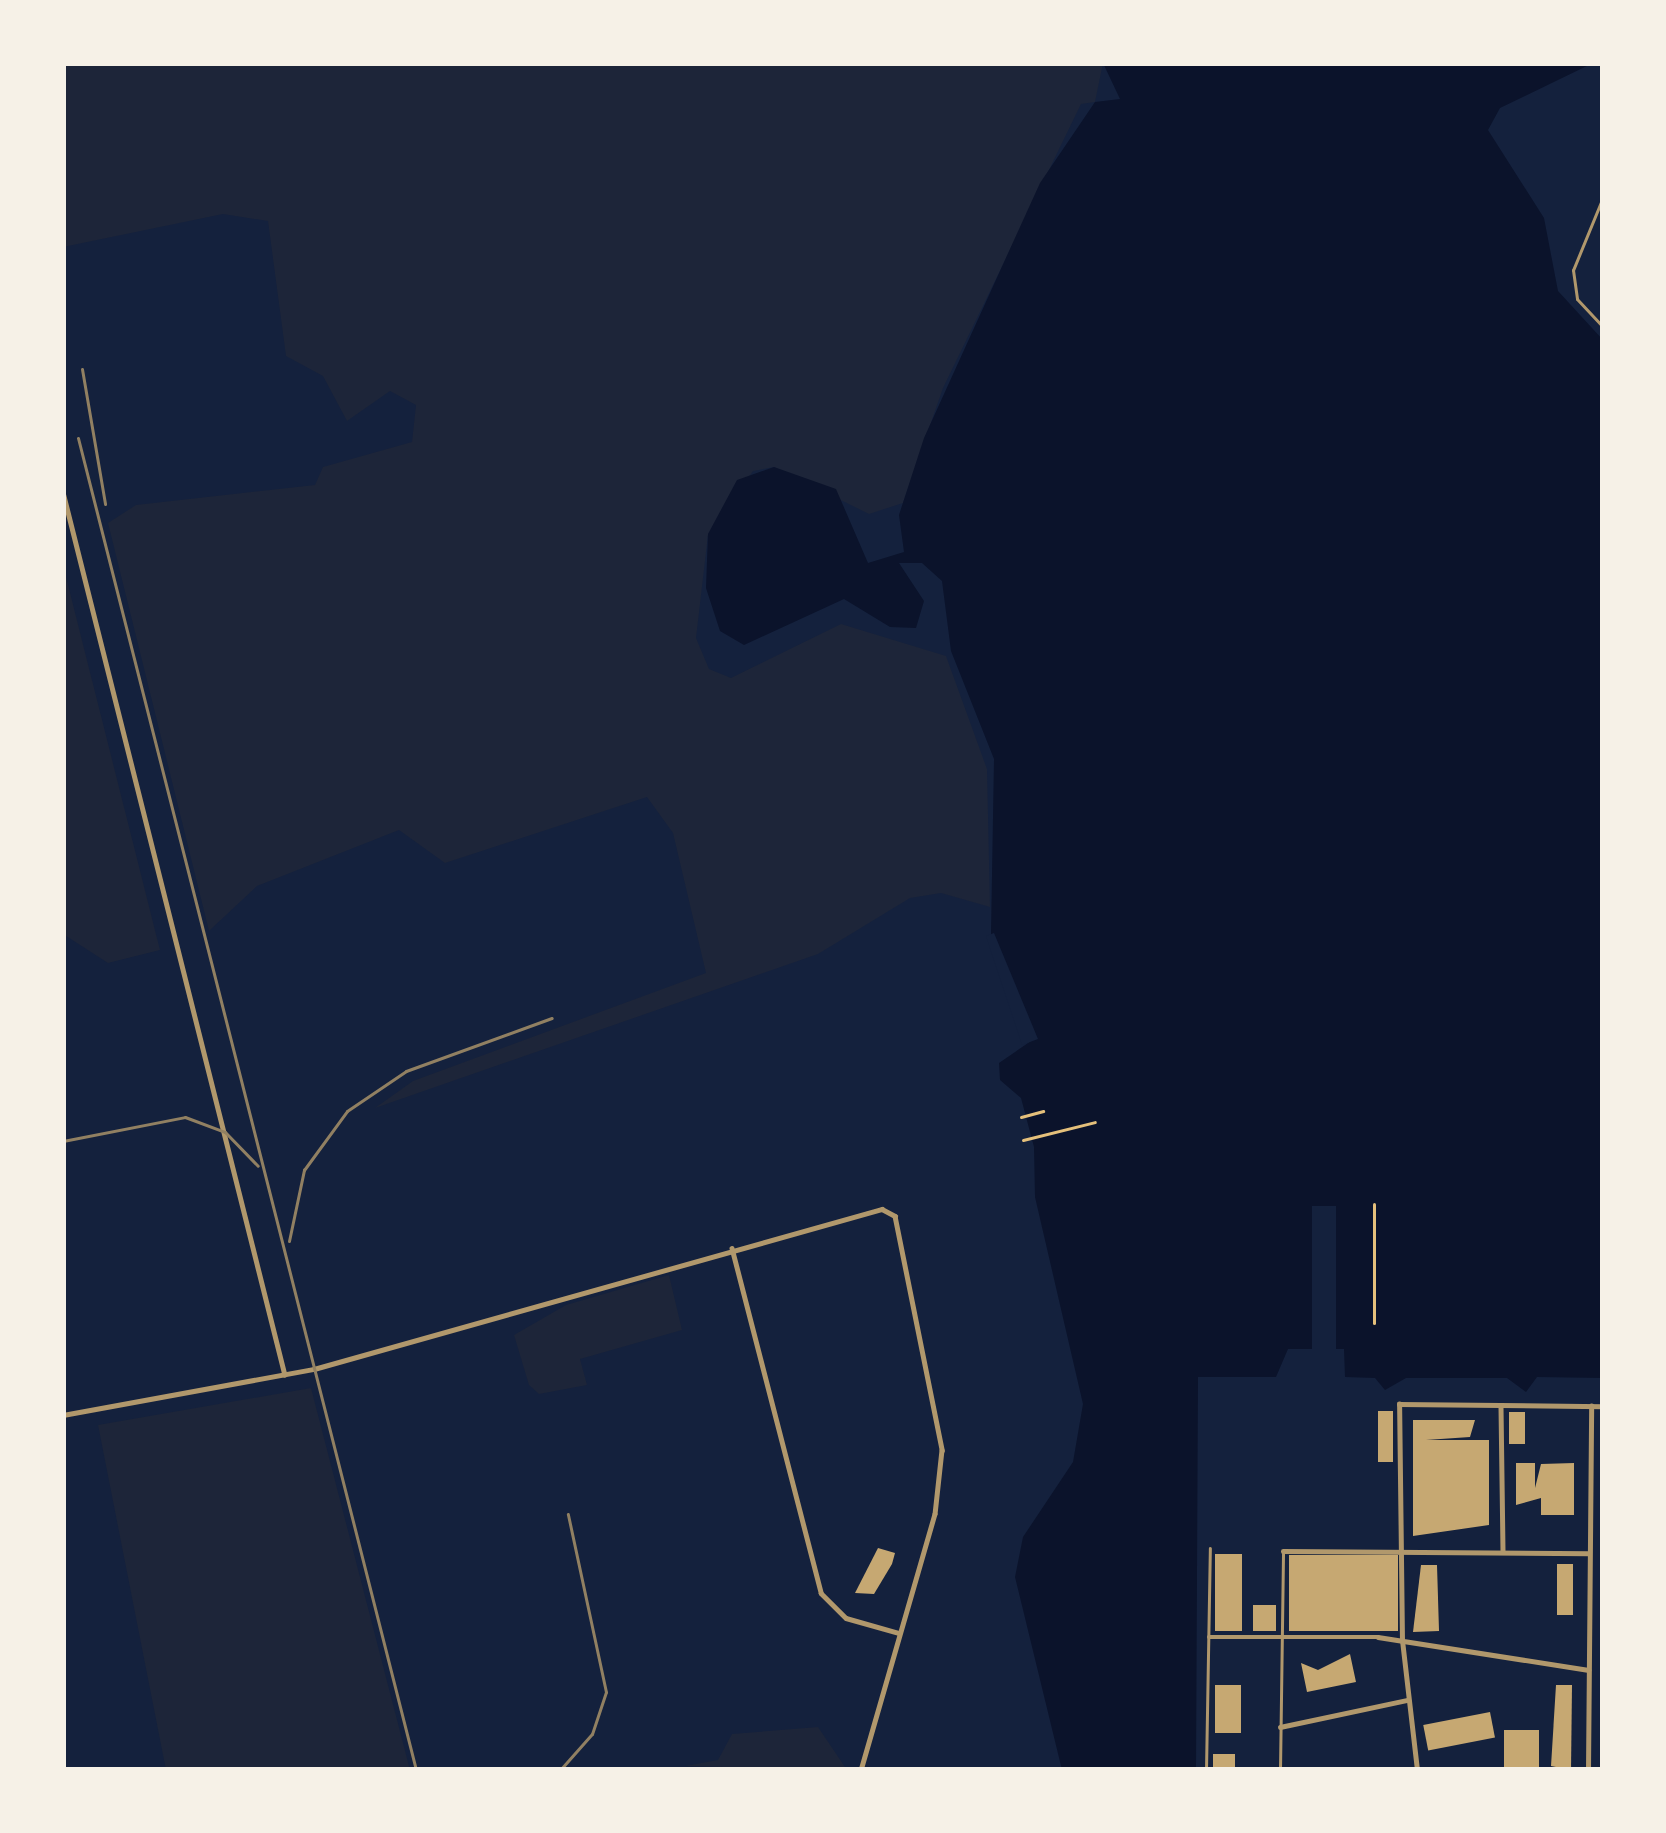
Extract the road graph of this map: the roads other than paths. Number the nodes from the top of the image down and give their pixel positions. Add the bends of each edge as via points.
1 (1603, 197) edge
2 (1603, 327) edge
3 (63, 492) edge
4 (732, 1248) junction
5 (285, 1375) junction
6 (1591, 1406) junction
7 (1603, 1406) edge
8 (1501, 1407) junction
9 (63, 1415) edge
10 (1210, 1548) dead end
11 (1400, 1549) junction
12 (1283, 1550) joint
13 (1503, 1551) junction
14 (1588, 1553) junction
15 (899, 1633) junction
16 (1209, 1637) junction
17 (1282, 1637) junction
18 (1402, 1641) junction
19 (1588, 1670) junction
20 (1407, 1700) junction
21 (1280, 1727) junction
22 (861, 1770) edge
23 (1206, 1770) edge
24 (1280, 1770) edge
25 (1418, 1770) edge
26 (1588, 1770) edge

1 - 2 lane via 1574,258 1577,299
3 - 5 street
4 - 5 street
4 - 15 street via 816,1583 834,1611
4 - 15 street via 882,1209 895,1216 942,1450
5 - 9 street
6 - 7 street
6 - 8 street
6 - 14 street
8 - 11 street via 1400,1404
8 - 13 street
10 - 16 lane
11 - 12 street
11 - 13 street
11 - 18 street
12 - 17 lane
13 - 14 street
14 - 19 street
15 - 22 street
16 - 17 street
16 - 23 lane
17 - 18 street
17 - 21 lane
18 - 19 street
18 - 20 street
19 - 26 street
20 - 21 street
20 - 25 street
21 - 24 lane

